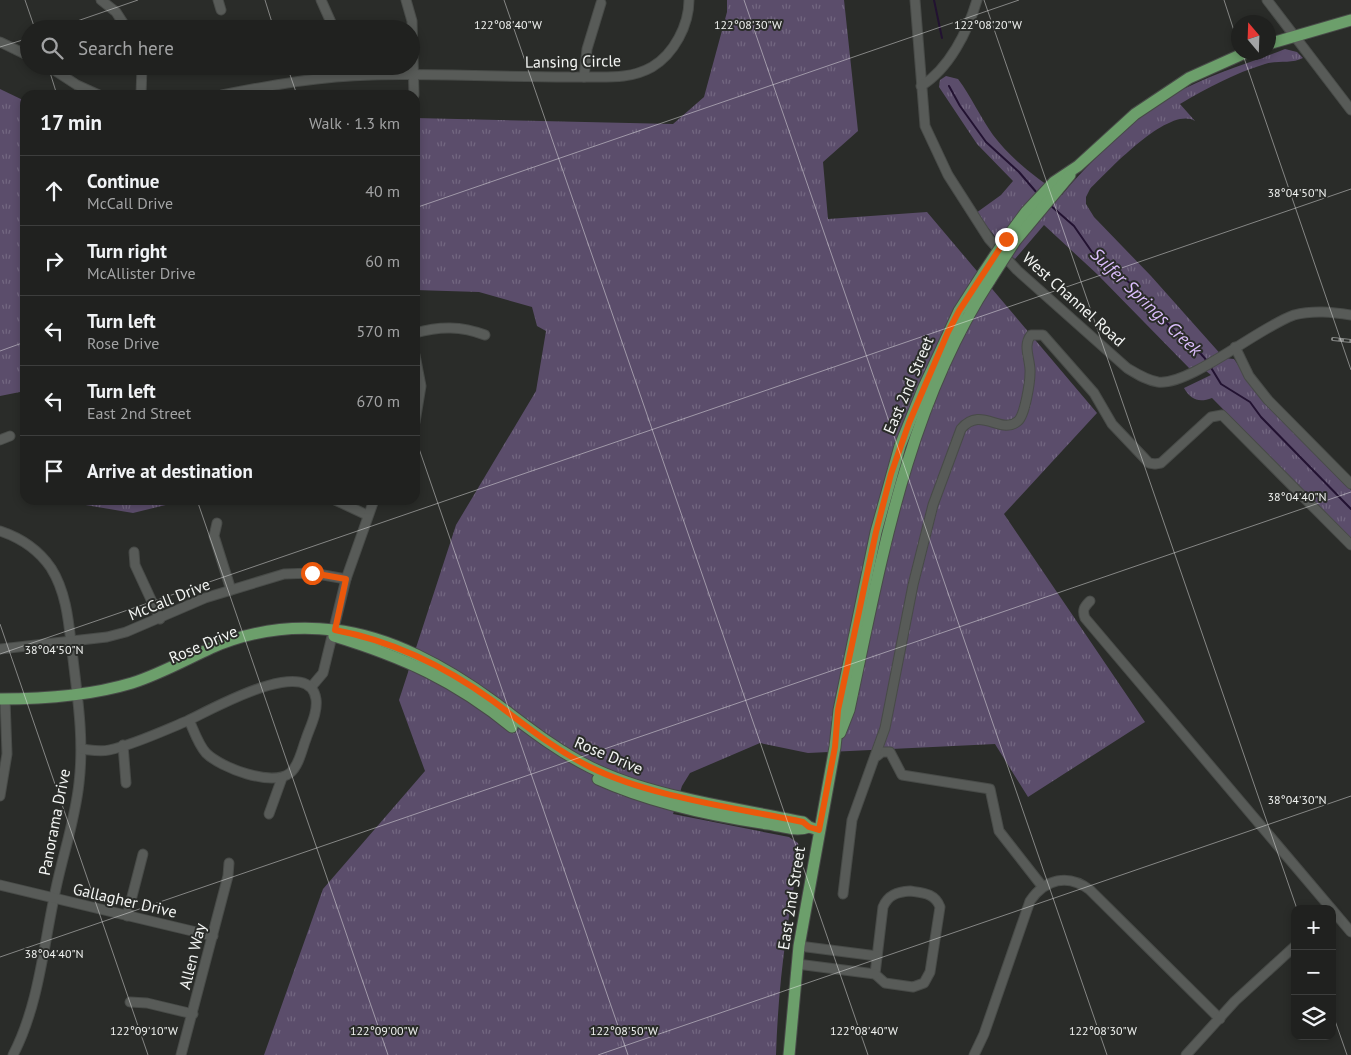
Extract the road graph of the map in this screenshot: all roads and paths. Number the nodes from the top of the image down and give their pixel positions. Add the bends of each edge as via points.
1 (101, 0) edge
2 (218, 0) edge
3 (321, 0) edge
4 (406, 0) edge
5 (689, 0) edge
6 (915, 0) edge
7 (977, 0) edge
8 (1267, 0) edge
9 (601, 3) dead end
10 (220, 10) dead end
11 (121, 20) edge
12 (330, 20) edge
13 (412, 20) edge
14 (1351, 20) edge
15 (1295, 35) junction
16 (1276, 41) edge
17 (0, 42) edge
18 (20, 52) edge
19 (1231, 58) edge
20 (62, 75) edge
21 (142, 75) edge
22 (326, 75) edge
23 (399, 75) edge
24 (414, 76) junction
25 (584, 77) junction
26 (921, 86) junction
27 (88, 90) edge
28 (141, 90) edge
29 (249, 90) edge
30 (414, 90) edge
31 (1351, 110) edge
32 (1351, 315) edge
33 (420, 332) edge
34 (485, 335) dead end
35 (1235, 347) junction
36 (10, 436) dead end
37 (0, 440) edge
38 (1351, 484) edge
39 (346, 505) edge
40 (372, 505) edge
41 (367, 515) junction
42 (217, 523) dead end
43 (0, 531) edge
44 (1351, 545) edge
45 (134, 552) dead end
46 (346, 579) junction
47 (231, 590) junction
48 (1090, 601) dead end
49 (160, 619) junction
50 (334, 633) junction
51 (70, 641) junction
52 (0, 649) edge
53 (312, 686) junction
54 (77, 696) junction
55 (2, 699) edge
56 (189, 720) junction
57 (123, 745) junction
58 (82, 749) junction
59 (4, 753) edge
60 (877, 756) junction
61 (282, 778) junction
62 (126, 783) dead end
63 (0, 796) edge
64 (269, 814) dead end
65 (814, 828) junction
66 (143, 854) dead end
67 (228, 863) dead end
68 (0, 885) edge
69 (1042, 886) junction
70 (843, 894) dead end
71 (54, 898) junction
72 (128, 916) junction
73 (1351, 932) edge
74 (213, 936) junction
75 (799, 946) junction
76 (1291, 950) edge
77 (877, 956) junction
78 (797, 964) junction
79 (875, 974) junction
80 (130, 1002) dead end
81 (193, 1014) junction
82 (1220, 1019) junction
83 (13, 1055) edge
84 (181, 1055) edge
85 (790, 1055) edge
86 (974, 1055) edge
87 (1186, 1055) edge

1 - 11 street
2 - 10 street
3 - 12 street
4 - 13 street
5 - 25 street, Lansing Circle via 686,23 679,39 652,67 614,78
6 - 26 street, West Channel Road
7 - 26 street via 947,65
8 - 15 street
9 - 25 street via 587,50
14 - 15 main road
15 - 16 main road
15 - 31 street
17 - 18 street
19 - 65 main road, East 2nd Street, bridge via 1162,94 1123,124 1057,185 1031,214 959,311 935,360 894,465 876,532 838,710 835,747
20 - 27 street
21 - 28 street
22 - 29 street, Lansing Circle
23 - 24 street, Lansing Circle
24 - 25 street, Lansing Circle
24 - 30 street
26 - 35 street, West Channel Road via 925,126 935,151 989,239 1017,270 1138,375 1164,382 1196,370
32 - 35 street, West Channel Road via 1316,312 1294,315
33 - 34 street via 455,327
35 - 38 street via 1249,376 1268,400
36 - 37 street
39 - 41 street
40 - 41 street
41 - 46 street
42 - 47 street via 214,536
43 - 51 street, Panorama Drive via 19,538 51,568 65,601
44 - 60 street via 1222,415 1211,417 1161,463 1149,463 1112,424 1094,393 1043,335 1031,335 1027,344 1030,381 1022,416 1018,422 1008,425 978,419 965,424 933,505
45 - 49 street via 135,565
46 - 47 street, McCall Drive via 301,573 268,578
46 - 50 street
47 - 49 street, McCall Drive
48 - 73 street via 1085,606 1085,618
49 - 51 street, McCall Drive via 126,632
50 - 53 street via 323,673
50 - 54 main road, Rose Drive via 273,630 236,638 131,683
50 - 65 main road, Rose Drive via 384,642 437,666 494,702 560,752 614,778 655,791 803,822
51 - 52 street, McCall Drive
51 - 54 street, Panorama Drive
53 - 56 street via 295,681 258,688
53 - 61 street via 316,700 314,718 292,772
54 - 55 main road, Rose Drive
54 - 58 street, Panorama Drive
55 - 59 street
56 - 57 street
56 - 61 street via 202,748 215,760 250,774
57 - 58 street via 100,751
57 - 62 street
58 - 71 street, Panorama Drive via 79,786
59 - 63 street
60 - 69 street via 890,752 902,775 990,788 999,831
60 - 70 street via 852,820
61 - 64 street
65 - 75 main road, East 2nd Street
66 - 72 street
67 - 74 street, Allen Way via 228,876
68 - 71 street, Gallagher Drive
69 - 82 street via 1067,880 1084,885
69 - 86 street via 1024,913
71 - 72 street, Gallagher Drive
71 - 83 street, Panorama Drive via 35,995 22,1038
72 - 74 street, Gallagher Drive
74 - 81 street, Allen Way
75 - 77 street
75 - 78 main road, East 2nd Street
76 - 82 street
77 - 79 street
77 - 79 street via 886,899 910,891 937,900 939,916 930,972 924,983 912,987 885,983
78 - 79 street
78 - 85 main road, East 2nd Street
80 - 81 street
81 - 84 street, Allen Way
82 - 87 street

